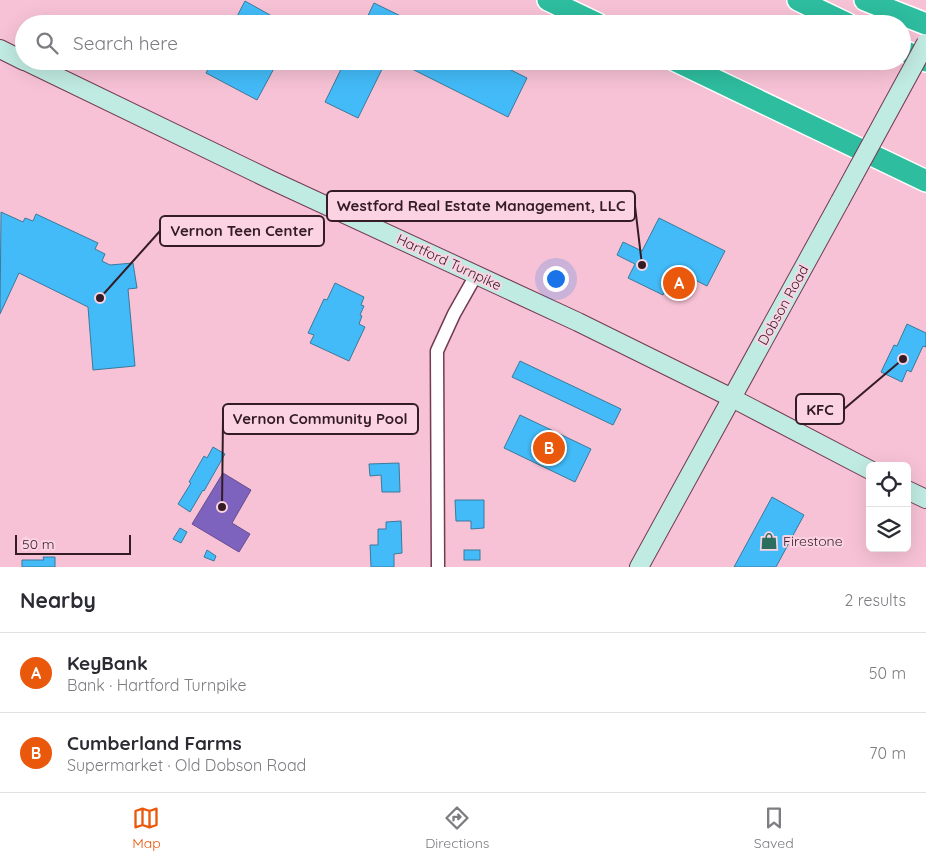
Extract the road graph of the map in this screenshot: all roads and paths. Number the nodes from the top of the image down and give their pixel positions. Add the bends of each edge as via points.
1 (548, 0) edge
2 (798, 0) edge
3 (865, 0) edge
4 (579, 15) edge
5 (829, 15) edge
6 (903, 15) edge
7 (911, 18) edge
8 (926, 24) edge
9 (926, 43) edge
10 (0, 49) edge
11 (911, 54) edge
12 (15, 56) edge
13 (926, 61) edge
14 (43, 70) edge
15 (695, 70) edge
16 (926, 181) edge
17 (476, 275) junction
18 (732, 398) junction
19 (866, 468) edge
20 (911, 492) edge
21 (926, 499) edge
22 (438, 567) edge
23 (639, 567) edge

1 - 4 highway
2 - 5 highway
3 - 6 highway
7 - 8 highway
9 - 18 main road, Dobson Road, bridge
10 - 12 main road, Hartford Turnpike
11 - 13 highway
14 - 17 main road, Hartford Turnpike
15 - 16 highway
17 - 18 main road, Hartford Turnpike
17 - 22 street via 436,351
18 - 19 main road, Hartford Turnpike
18 - 23 main road, Dobson Road
20 - 21 main road

